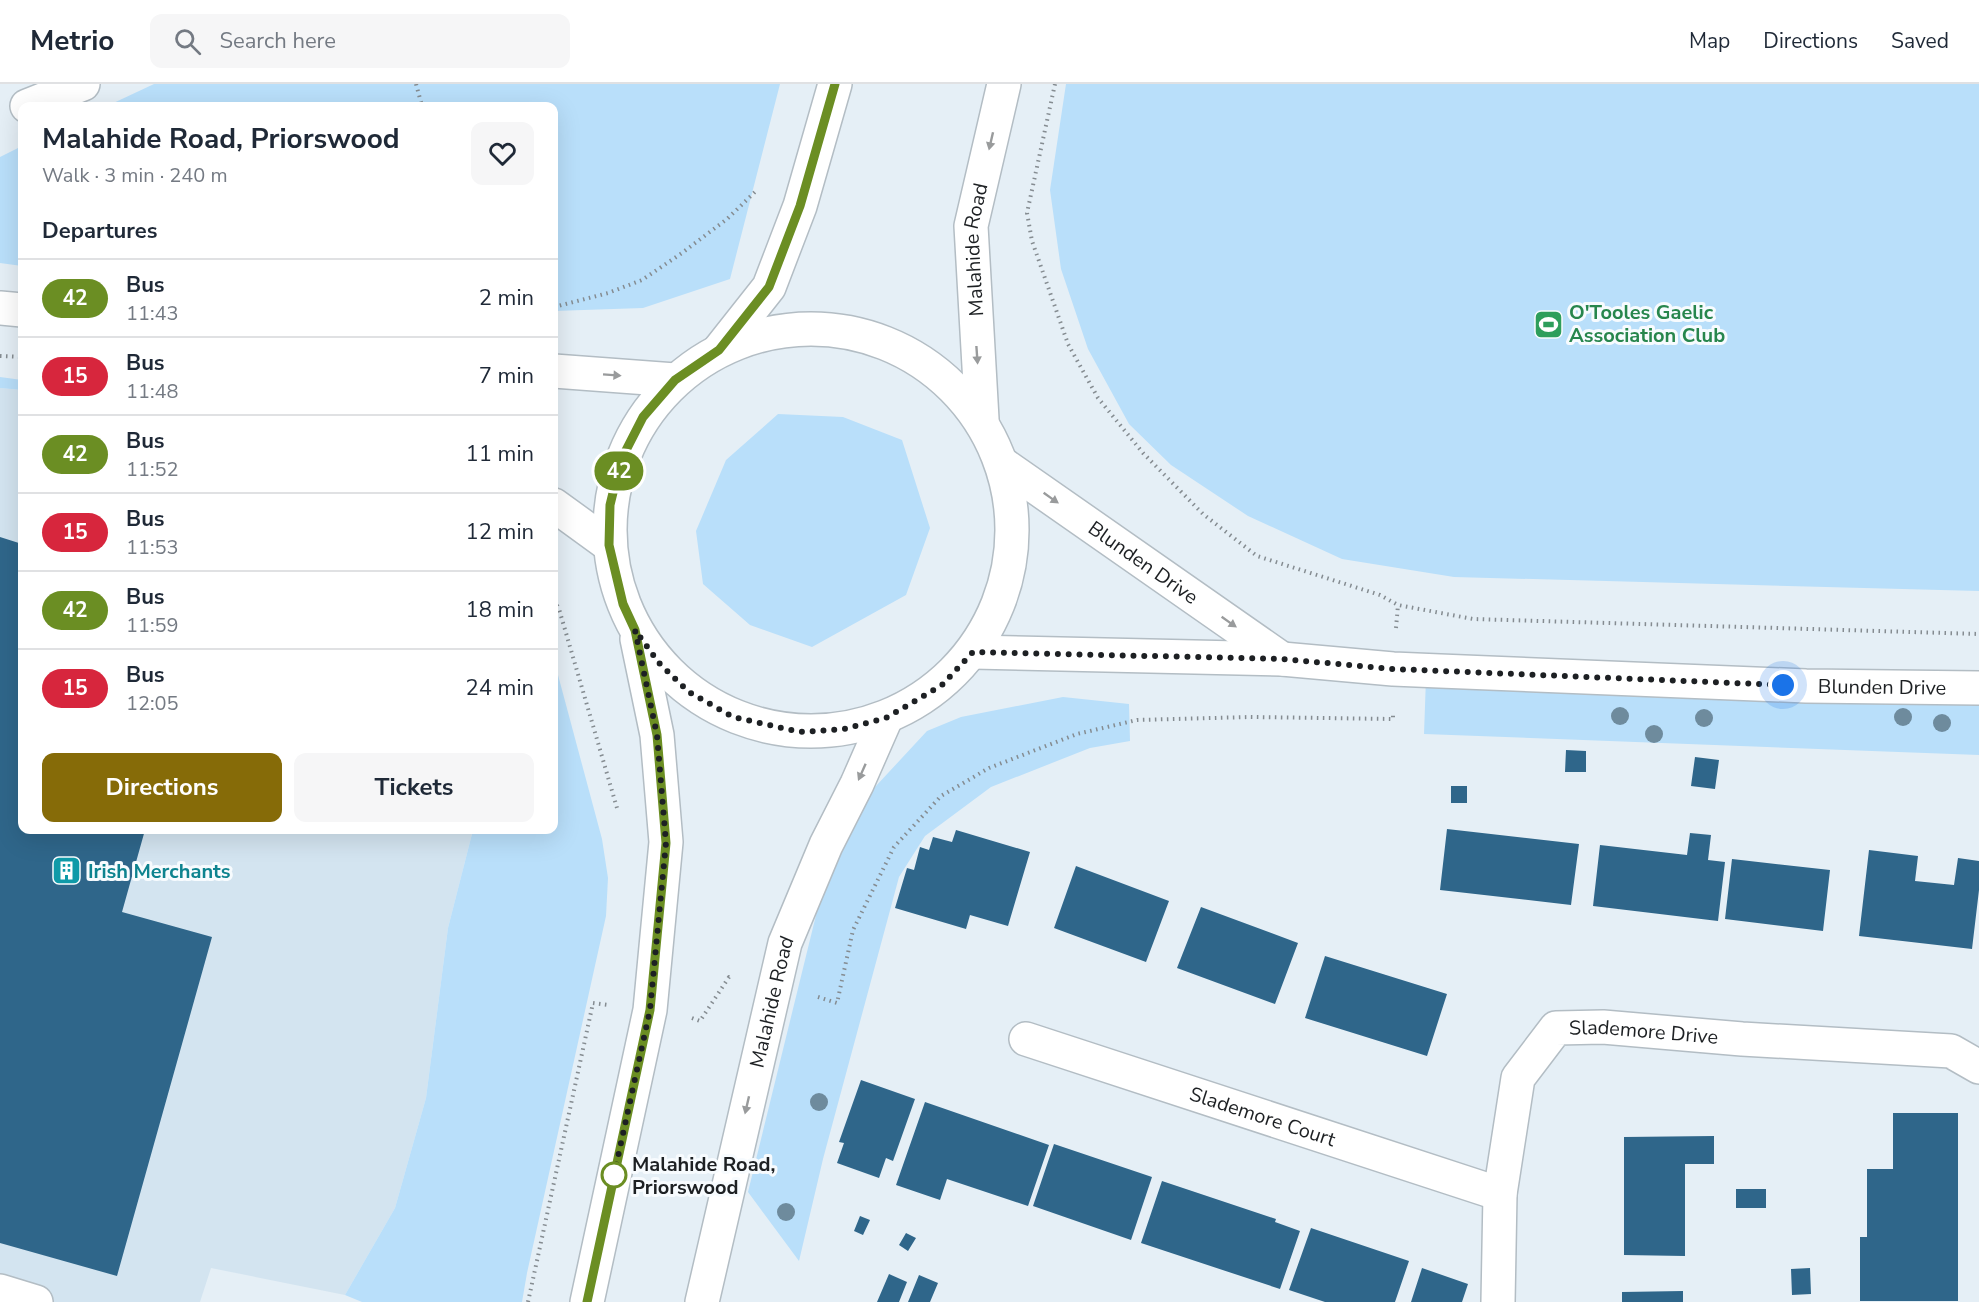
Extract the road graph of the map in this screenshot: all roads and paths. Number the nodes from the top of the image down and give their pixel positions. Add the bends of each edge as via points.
1 (82, 84) edge
2 (416, 84) edge
3 (835, 84) edge
4 (1004, 84) edge
5 (1055, 84) edge
6 (37, 102) edge
7 (421, 102) edge
8 (18, 110) edge
9 (0, 117) edge
10 (759, 189) dead end
11 (558, 306) edge
12 (0, 308) edge
13 (18, 310) edge
14 (719, 350) junction
15 (0, 356) edge
16 (18, 357) edge
17 (558, 371) edge
18 (675, 380) junction
19 (982, 419) junction
20 (1004, 465) junction
21 (558, 508) edge
22 (609, 545) junction
23 (558, 607) edge
24 (635, 630) junction
25 (1979, 634) edge
26 (973, 652) junction
27 (1282, 659) junction
28 (1979, 688) edge
29 (886, 718) junction
30 (1393, 719) dead end
31 (619, 813) dead end
32 (741, 979) dead end
33 (610, 994) dead end
34 (817, 997) dead end
35 (690, 1018) dead end
36 (1026, 1039) dead end
37 (1979, 1067) edge
38 (1500, 1194) junction
39 (0, 1291) edge
40 (36, 1302) edge
41 (528, 1302) edge
42 (586, 1302) edge
43 (702, 1302) edge
44 (1498, 1302) edge

1 - 6 main road
2 - 7 path
3 - 14 main road via 800,206 769,287
4 -> 19 main road, Malahide Road via 971,225
5 - 25 path via 1027,213 1032,241 1068,344 1098,398 1143,453 1203,514 1257,556 1380,595 1398,605 1473,619
8 - 9 main road
10 - 11 path via 727,219 642,280
12 - 13 main road
14 - 18 main road
14 - 19 main road via 759,334 801,327 861,333 905,350 940,372
15 - 16 path
17 -> 18 main road
18 - 22 main road via 643,417 621,460 610,505
19 - 20 main road
20 - 26 main road via 1014,520 1006,587
20 -> 27 main road, Blunden Drive
21 - 22 main road
22 - 24 main road via 623,604
23 - 31 path
24 - 29 main road via 659,663 689,692 733,717 800,732 844,729
24 - 42 main road via 657,735 666,843 650,1010
26 - 27 main road, Blunden Drive
26 - 29 main road via 942,685
27 - 28 main road, Blunden Drive via 1440,672 1806,686
29 -> 43 main road, Malahide Road via 785,943
30 - 34 path via 1137,720 1077,734 989,768 941,796 894,847 853,930 837,1003
32 - 35 path via 729,977 700,1021
33 - 41 path via 608,1005 593,1003
36 - 38 main road, Slademore Court
37 - 38 main road, Slademore Drive via 1952,1051 1603,1027 1556,1028 1518,1078
38 - 44 main road, Slademore Drive
39 - 40 main road

